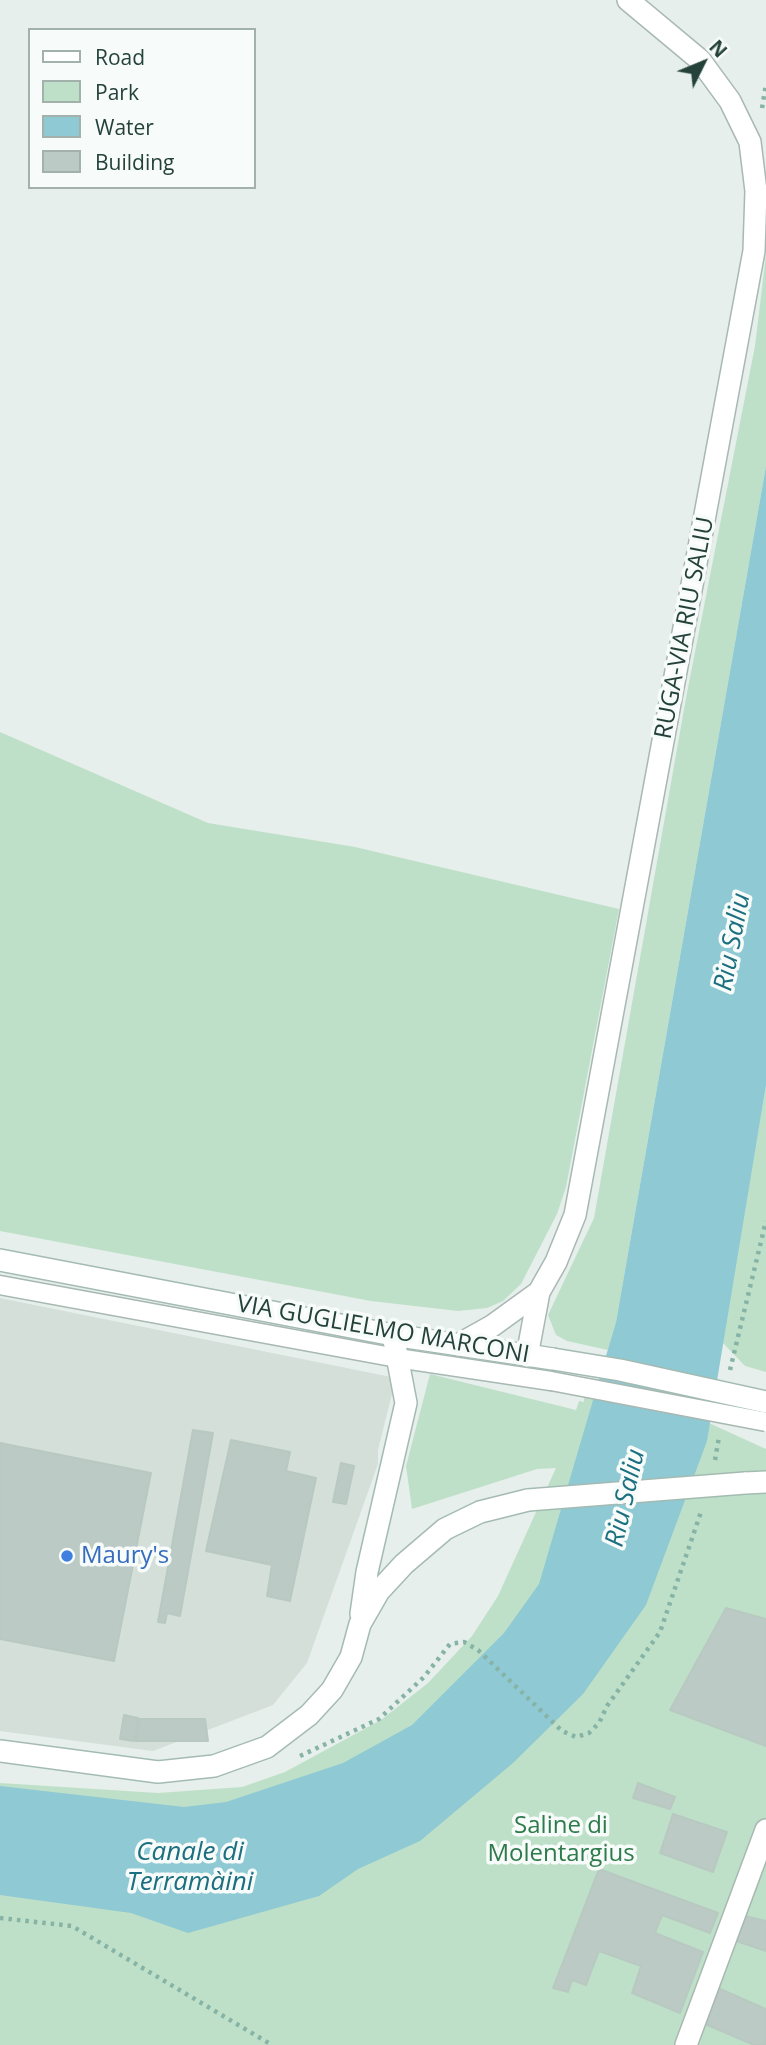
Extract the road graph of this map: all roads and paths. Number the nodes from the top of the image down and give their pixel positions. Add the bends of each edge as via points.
1 (628, 0) edge
2 (766, 1221) edge
3 (0, 1260) edge
4 (0, 1285) edge
5 (539, 1292) junction
6 (393, 1335) junction
7 (458, 1345) junction
8 (527, 1356) junction
9 (397, 1358) junction
10 (730, 1372) dead end
11 (766, 1402) edge
12 (766, 1422) edge
13 (720, 1431) dead end
14 (713, 1468) dead end
15 (755, 1483) edge
16 (702, 1507) dead end
17 (360, 1624) junction
18 (478, 1650) dead end
19 (0, 1751) edge
20 (766, 1830) edge
21 (0, 1918) edge
22 (272, 2045) edge
23 (686, 2045) edge

1 - 5 main road, RUGA-VIA RIU SALIU via 700,60 730,101 750,142 756,191 754,251 575,1215
2 - 10 path
3 - 6 main road, VIA GUGLIELMO MARCONI
4 - 9 lane
5 - 7 main road, RUGA-VIA RIU SALIU
5 - 8 main road, RUGA-VIA RIU SALIU
6 - 7 main road, VIA GUGLIELMO MARCONI
6 - 9 main road
7 - 8 main road, VIA GUGLIELMO MARCONI
8 - 11 main road, VIA GUGLIELMO MARCONI, bridge via 620,1370
9 - 12 lane, bridge via 551,1381
9 - 17 main road via 406,1403 367,1572
13 - 14 path
15 - 17 main road, bridge via 528,1500 480,1512 444,1529 404,1564 379,1591
16 - 18 path via 660,1632 589,1733 576,1737 562,1731
17 - 19 main road via 351,1657 332,1690 309,1715 267,1747 214,1766 158,1772
20 - 23 main road
21 - 22 path via 72,1926

